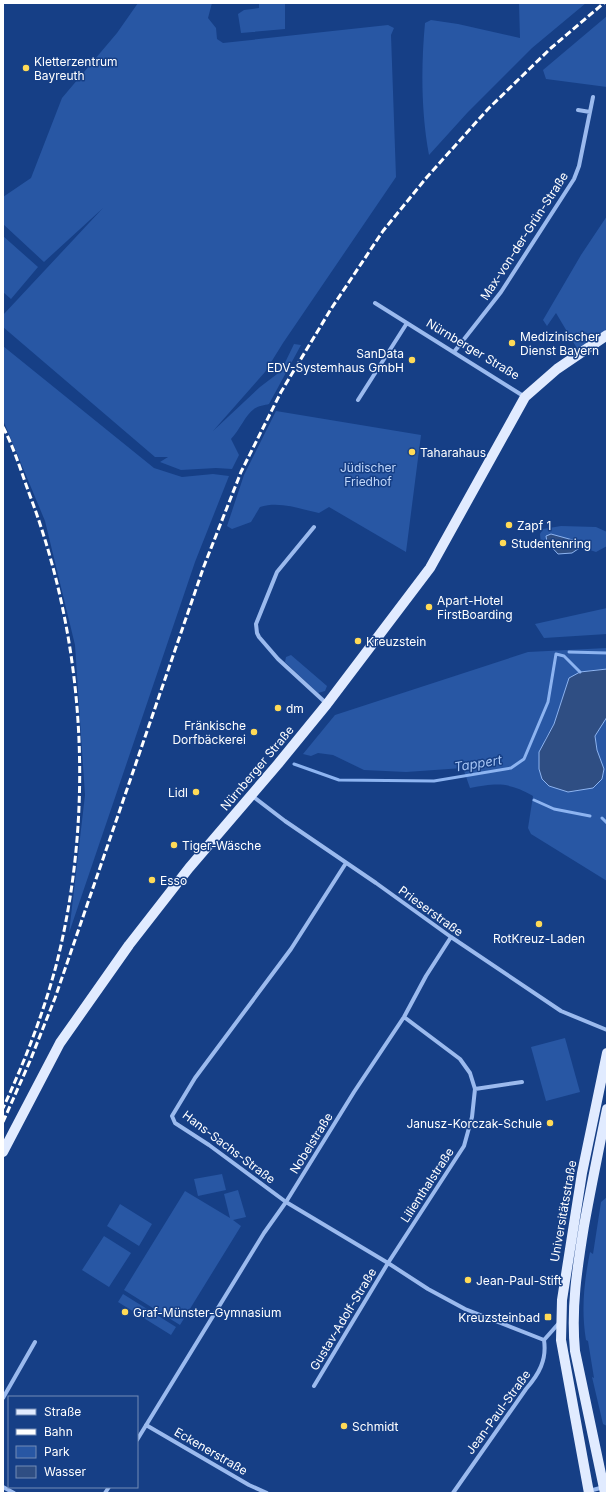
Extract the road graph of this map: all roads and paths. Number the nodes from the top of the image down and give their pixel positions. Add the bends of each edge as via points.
1 (594, 97) dead end
2 (578, 110) dead end
3 (590, 112) junction
4 (375, 303) dead end
5 (407, 323) junction
6 (607, 335) edge
7 (454, 352) junction
8 (525, 397) junction
9 (358, 400) dead end
10 (314, 526) dead end
11 (327, 704) junction
12 (251, 795) junction
13 (346, 863) junction
14 (451, 937) junction
15 (404, 1017) junction
16 (607, 1030) edge
17 (607, 1053) edge
18 (522, 1082) dead end
19 (475, 1089) junction
20 (607, 1109) edge
21 (3, 1152) edge
22 (286, 1202) junction
23 (388, 1263) junction
24 (561, 1322) junction
25 (544, 1340) junction
26 (35, 1342) dead end
27 (314, 1386) dead end
28 (3, 1398) edge
29 (146, 1425) junction
30 (138, 1438) edge
31 (3, 1487) edge
32 (606, 1489) edge
33 (260, 1492) edge
34 (589, 1492) edge
35 (14, 1493) edge
36 (267, 1493) edge
37 (453, 1493) edge

1 - 3 street, Max-von-der-Grün-Straße
2 - 3 street
3 - 7 street, Max-von-der-Grün-Straße via 579,166 574,178 501,292
4 - 5 street, Nürnberger Straße
5 - 7 street, Nürnberger Straße
5 - 9 street, Nürnberger Straße
6 - 8 main road, Nürnberger Straße via 557,370
7 - 8 street, Nürnberger Straße
8 - 11 main road, Nürnberger Straße via 430,568
10 - 11 street via 277,572 256,624 257,633 278,659
11 - 12 main road, Nürnberger Straße
12 - 13 street, Prieserstraße
12 - 21 main road, Nürnberger Straße via 189,868 83,1009 60,1043
13 - 14 street, Prieserstraße
13 - 22 street, Hans-Sachs-Straße via 291,949 195,1078 172,1116 175,1123
14 - 15 street, Nobelstraße
14 - 16 street, Prieserstraße via 562,1011
15 - 19 street, Lilienthalstraße via 462,1061 470,1073
15 - 22 street, Nobelstraße
17 - 24 main road, Universitätsstraße via 582,1173 564,1278
18 - 19 street
19 - 23 street, Lilienthalstraße via 472,1117 464,1146
20 - 32 main road, Universitätsstraße via 576,1279 573,1328 575,1351
22 - 23 street, Hans-Sachs-Straße
22 - 29 street, Nobelstraße via 264,1233
23 - 25 street, Hans-Sachs-Straße via 465,1309
23 - 27 street, Gustav-Adolf-Straße
24 - 25 street
24 - 34 main road, Universitätsstraße via 564,1360
25 - 37 street, Jean-Paul-Straße via 544,1358 539,1375 526,1389
26 - 28 street
29 - 30 street, Nobelstraße
29 - 33 street, Eckenerstraße
31 - 35 street
32 - 34 street
33 - 36 street, Eckenerstraße

